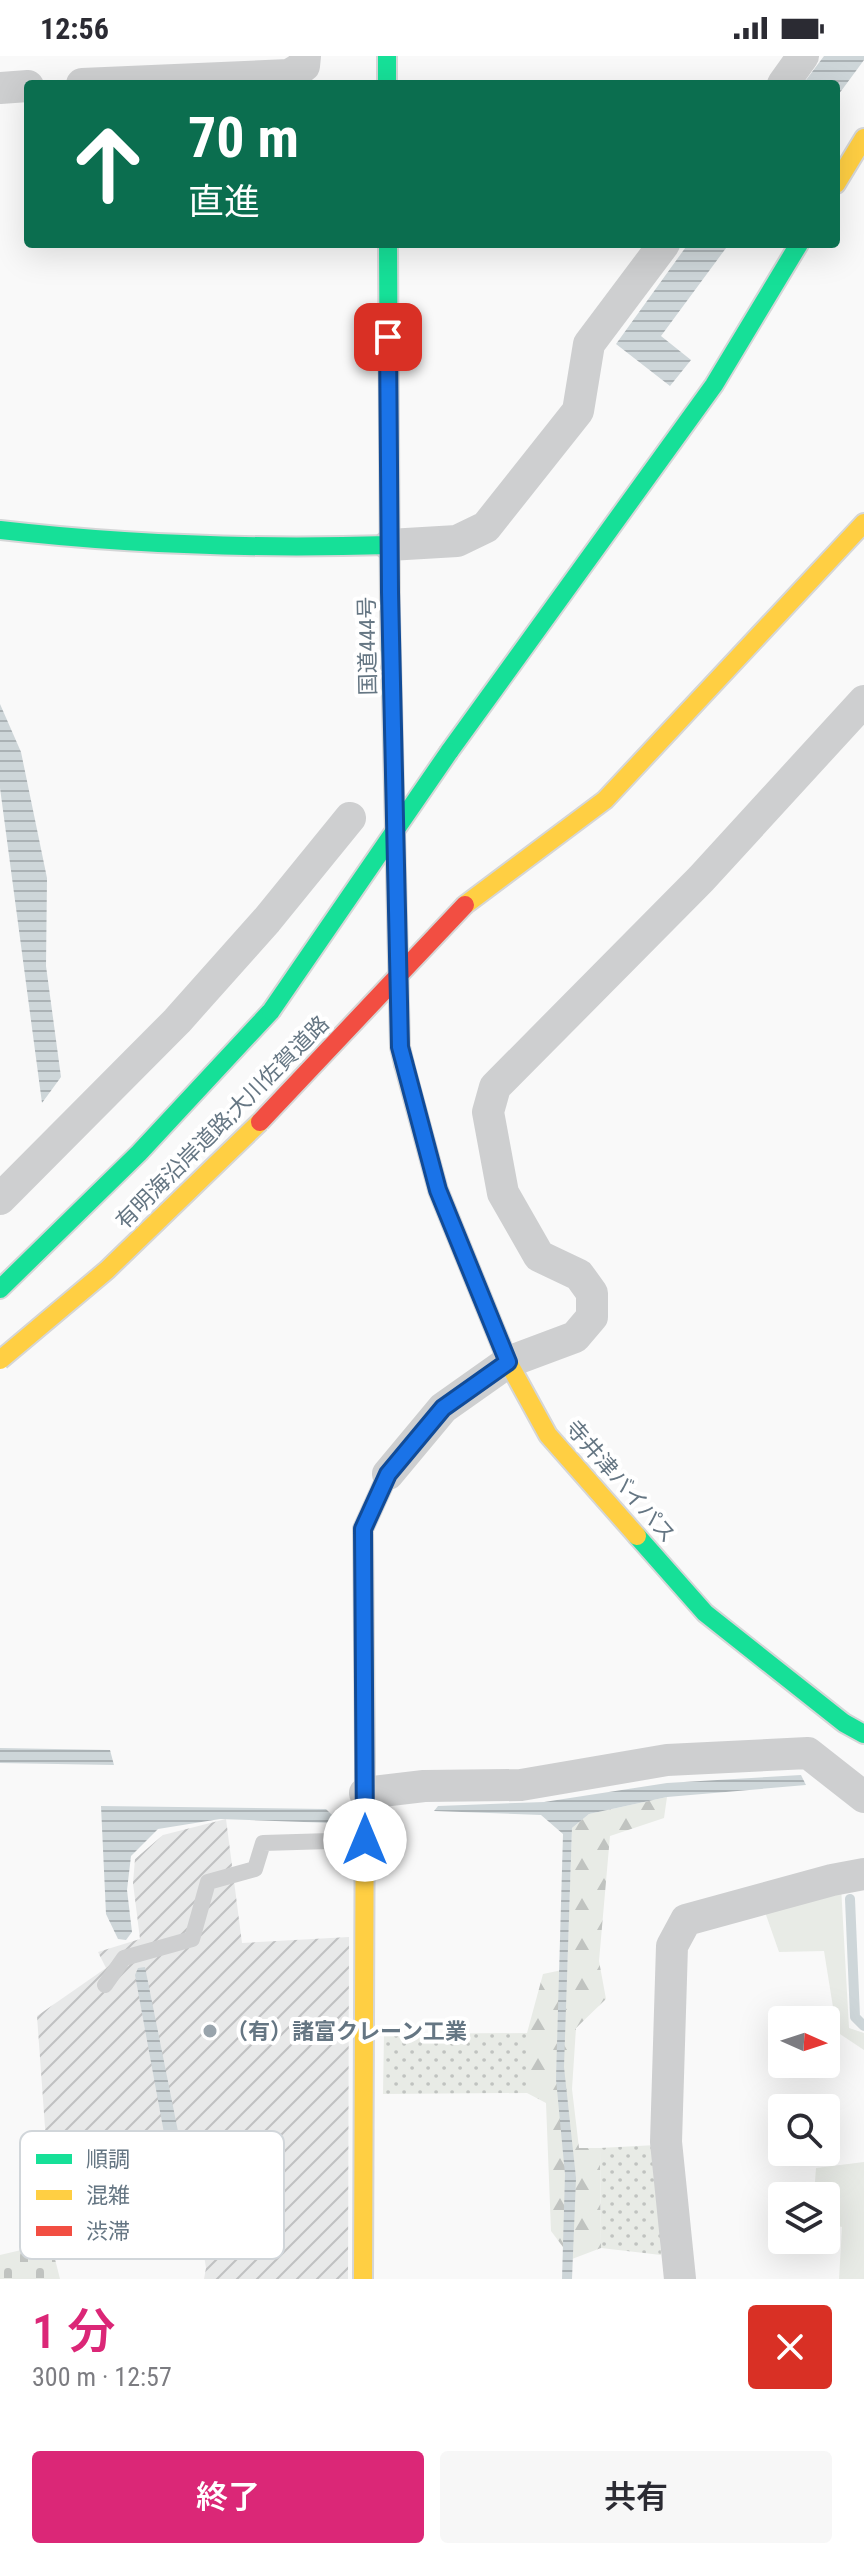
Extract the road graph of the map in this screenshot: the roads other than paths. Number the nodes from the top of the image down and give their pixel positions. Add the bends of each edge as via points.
1 (305, 56) edge
2 (387, 56) edge
3 (803, 56) edge
4 (174, 80) edge
5 (387, 80) edge
6 (786, 80) edge
7 (24, 86) edge
8 (0, 88) edge
9 (864, 138) edge
10 (840, 177) edge
11 (388, 248) edge
12 (661, 248) edge
13 (797, 248) edge
14 (864, 523) edge
15 (0, 530) edge
16 (389, 545) junction
17 (864, 701) edge
18 (350, 818) dead end
19 (400, 1047) joint
20 (0, 1199) edge
21 (0, 1289) edge
22 (0, 1360) edge
23 (508, 1362) junction
24 (388, 1474) joint
25 (864, 1734) edge
26 (365, 1793) junction
27 (864, 1797) edge
28 (365, 1840) junction
29 (864, 1874) edge
30 (105, 1985) dead end
31 (363, 2279) edge
32 (680, 2279) edge

1 - 4 street via 304,66 289,75
2 - 5 main road
3 - 6 street
7 - 8 street
9 - 10 main road
11 - 16 main road, 国道444号
12 - 16 street via 589,344 578,411 486,527 457,541
13 - 21 main road, 有明海沿岸道路;大川佐賀道路, bridge via 714,385 449,752 271,1011 85,1211
14 - 22 main road, 有明海沿岸道路;大川佐賀道路, bridge via 605,800 465,905 230,1152 105,1271
15 - 16 main road via 148,546
16 - 19 main road, 国道444号
17 - 23 street via 701,879 495,1087 488,1112 503,1193 539,1256 579,1275 592,1293 592,1317 575,1337
18 - 20 street via 177,1021
19 - 23 main road, 寺井津バイパス via 438,1190
23 - 24 street via 443,1408
23 - 25 main road, 寺井津バイパス via 548,1435 705,1613
24 - 26 main road via 363,1529
26 - 27 street via 521,1785 667,1760 808,1753
26 - 28 main road
28 - 30 lane via 263,1843 255,1869 208,1882 192,1939 124,1958
28 - 31 main road
29 - 32 street via 686,1920 672,1946 666,2142

